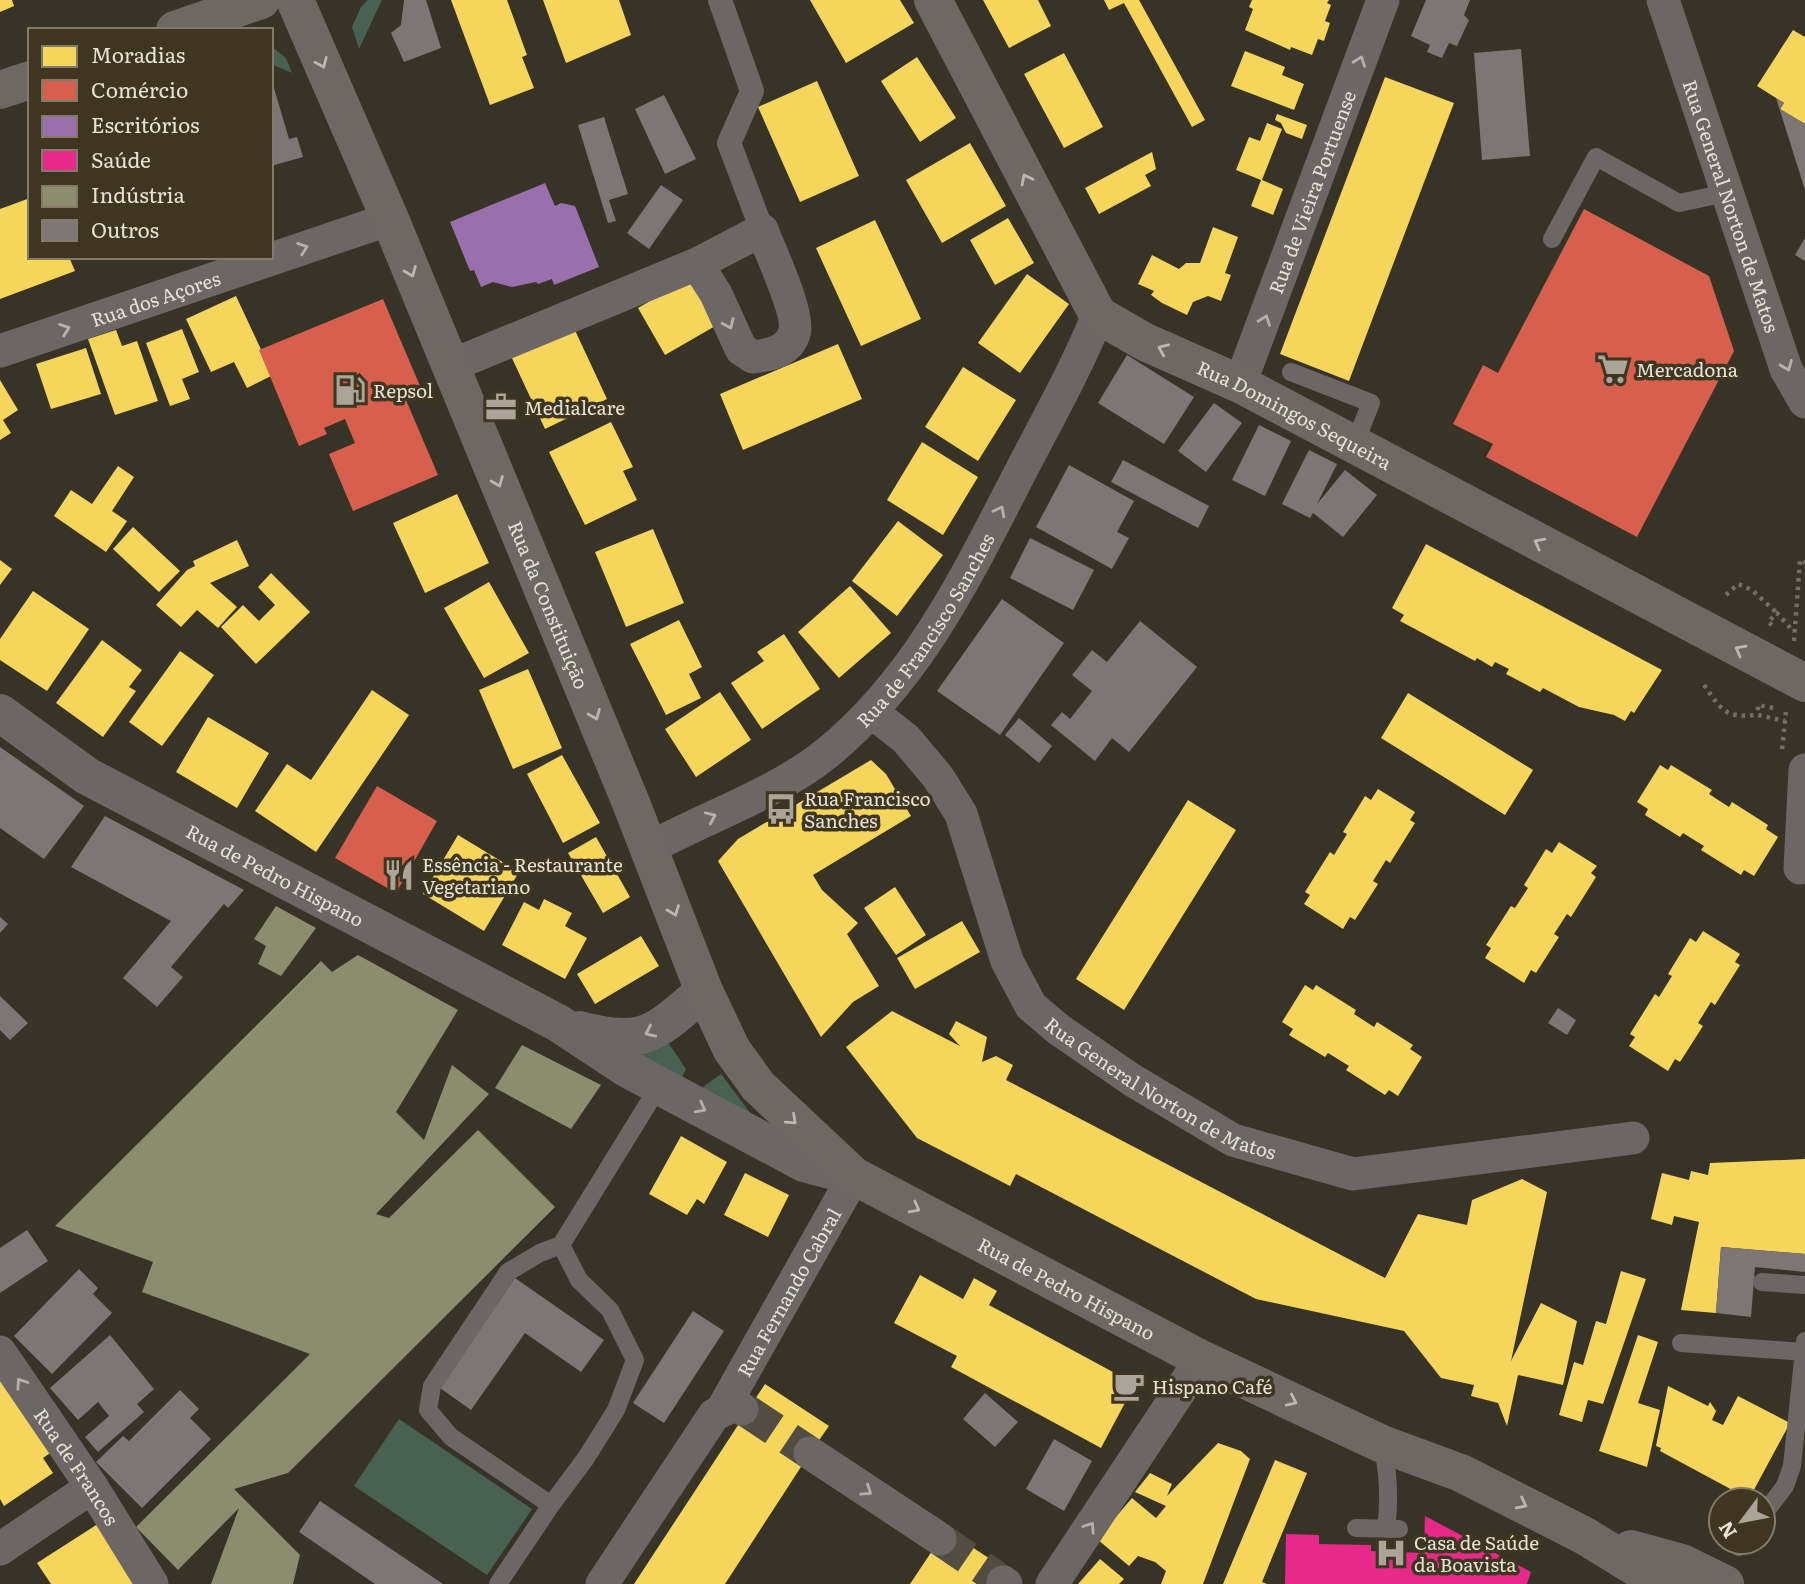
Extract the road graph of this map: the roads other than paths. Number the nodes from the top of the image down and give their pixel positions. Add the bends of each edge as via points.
1 (261, 0) edge
2 (295, 0) edge
3 (720, 0) edge
4 (933, 0) edge
5 (1382, 0) edge
6 (1671, 2) edge
7 (181, 28) edge
8 (28, 81) edge
9 (0, 90) edge
10 (1726, 193) junction
11 (390, 219) junction
12 (762, 230) junction
13 (1552, 239) dead end
14 (272, 259) edge
15 (273, 259) edge
16 (697, 264) junction
17 (1098, 315) junction
18 (0, 351) edge
19 (450, 366) junction
20 (1291, 372) dead end
21 (1241, 384) junction
22 (1805, 402) edge
23 (1354, 445) junction
24 (1803, 682) edge
25 (0, 713) edge
26 (873, 713) junction
27 (1805, 770) edge
28 (650, 848) junction
29 (1800, 868) dead end
30 (704, 991) junction
31 (558, 1023) junction
32 (660, 1086) junction
33 (1633, 1138) dead end
34 (855, 1176) junction
35 (561, 1245) junction
36 (1762, 1282) dead end
37 (1805, 1285) edge
38 (1681, 1343) dead end
39 (1805, 1347) edge
40 (0, 1352) edge
41 (1201, 1359) junction
42 (1382, 1444) junction
43 (810, 1453) tunnel mouth
44 (92, 1487) junction
45 (1777, 1497) edge
46 (551, 1505) junction
47 (1356, 1528) dead end
48 (1585, 1536) junction
49 (940, 1539) tunnel mouth
50 (0, 1549) edge
51 (152, 1584) edge
52 (498, 1584) edge
53 (602, 1584) edge
54 (1052, 1584) edge
55 (1663, 1584) edge
56 (1725, 1584) edge

1 - 7 main road
2 -> 11 main road, Rua da Constituição
3 - 12 street via 752,91 729,143
17 -> 4 main road
21 -> 5 street, Rua de Vieira Portuense
6 - 10 street, Rua General Norton de Matos
8 - 9 main road
10 - 13 lane via 1679,204 1596,156
10 -> 22 street, Rua General Norton de Matos via 1786,369
15 -> 11 street, Rua dos Açores
11 -> 19 main road, Rua da Constituição
12 - 16 street
16 -> 12 street via 741,349 753,357 773,355 788,345 795,333 794,317
18 -> 14 street, Rua dos Açores
16 - 19 street
21 -> 17 main road, Rua Domingos Sequeira via 1145,342
26 -> 17 street, Rua de Francisco Sanches via 930,639 962,584
19 -> 28 main road, Rua da Constituição
20 - 23 lane via 1371,403
21 - 23 main road, Rua Domingos Sequeira
24 -> 23 main road, Rua Domingos Sequeira
25 - 31 street, Rua de Pedro Hispano via 87,776
28 -> 26 street, Rua de Francisco Sanches via 746,801 825,755
26 - 33 street, Rua General Norton de Matos via 914,749 961,814 1007,961 1031,1006 1132,1080 1233,1140 1353,1174
27 - 29 street
28 -> 30 main road, Rua da Constituição
30 -> 31 street, Rua de Pedro Hispano via 666,1024 628,1040
30 -> 34 main road, Rua da Constituição via 732,1050 758,1086
31 - 32 street, Rua de Pedro Hispano
32 -> 34 street, Rua de Pedro Hispano via 804,1163
32 - 35 lane
34 -> 41 main road, Rua de Pedro Hispano
34 - 53 street, Rua Fernando Cabral via 735,1410 714,1415
35 - 46 lane via 579,1280 610,1310 635,1360 616,1409
35 - 46 lane via 508,1272 432,1386 428,1410 450,1437
36 - 37 lane
38 - 39 lane
39 - 45 lane via 1792,1466
44 -> 40 street, Rua de Francos
41 -> 42 main road, Rua de Pedro Hispano
54 -> 41 street
42 - 47 lane via 1389,1473 1392,1529
42 -> 48 main road, Rua de Pedro Hispano via 1461,1473
43 -> 49 street
44 - 50 street
44 - 51 street, Rua de Francos
46 - 52 lane
48 - 55 main road, Rua de Pedro Hispano
48 - 56 main road, Rua de Pedro Hispano via 1682,1563

